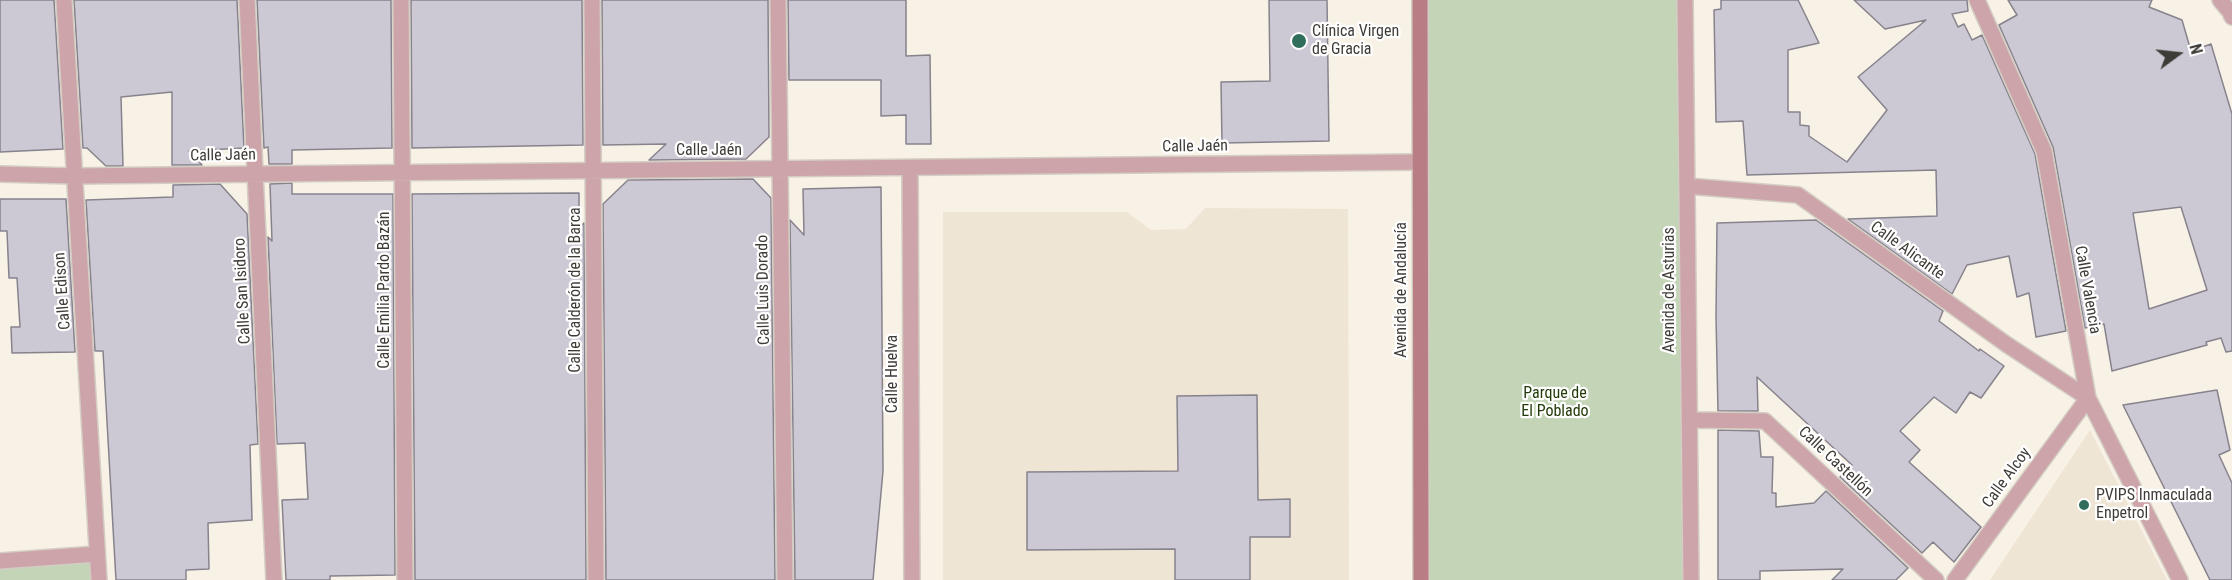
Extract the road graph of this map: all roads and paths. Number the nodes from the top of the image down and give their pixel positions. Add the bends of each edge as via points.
1 (64, 0) edge
2 (247, 0) edge
3 (401, 0) edge
4 (592, 0) edge
5 (778, 0) edge
6 (1420, 0) edge
7 (1685, 0) edge
8 (1977, 0) edge
9 (2220, 0) edge
10 (2232, 17) edge
11 (1419, 162) junction
12 (780, 168) junction
13 (910, 168) junction
14 (594, 170) junction
15 (402, 172) junction
16 (255, 173) junction
17 (0, 174) edge
18 (74, 176) junction
19 (1687, 186) junction
20 (2088, 398) junction
21 (1689, 420) junction
22 (97, 554) junction
23 (0, 561) edge
24 (99, 580) edge
25 (274, 580) edge
26 (405, 580) edge
27 (596, 580) edge
28 (785, 580) edge
29 (912, 580) edge
30 (1421, 580) edge
31 (1691, 580) edge
32 (1936, 580) edge
33 (1955, 580) edge
34 (2180, 580) edge

1 - 18 street, Calle Edison
2 - 16 street, Calle San Isidoro
3 - 15 street, Calle Emilia Pardo Bazán
4 - 14 street, Calle Calderón de la Barca
5 - 12 street, Calle Luis Dorado
6 - 11 street, Avenida de Andalucía
7 - 19 street, Avenida de Asturias
8 - 20 street, Calle Valencia via 2044,152
9 - 10 street
11 - 13 street, Calle Jaén
11 - 30 street, Avenida de Andalucía
12 - 13 street, Calle Jaén
12 - 14 street, Calle Jaén
12 - 28 street, Calle Luis Dorado
13 - 29 street, Calle Huelva
14 - 15 street, Calle Jaén
14 - 27 street, Calle Calderón de la Barca
15 - 16 street, Calle Jaén
15 - 26 street, Calle Emilia Pardo Bazán
16 - 18 street, Calle Jaén
16 - 25 street, Calle San Isidoro
17 - 18 street, Calle Jaén
18 - 22 street, Calle Edison
19 - 20 street, Calle Alicante via 1798,195
19 - 21 street, Avenida de Asturias
20 - 33 street, Calle Alcoy
20 - 34 street, Calle Valencia
21 - 31 street, Avenida de Asturias
21 - 32 street, Calle Castellón via 1765,422
22 - 23 street
22 - 24 street, Calle Edison

